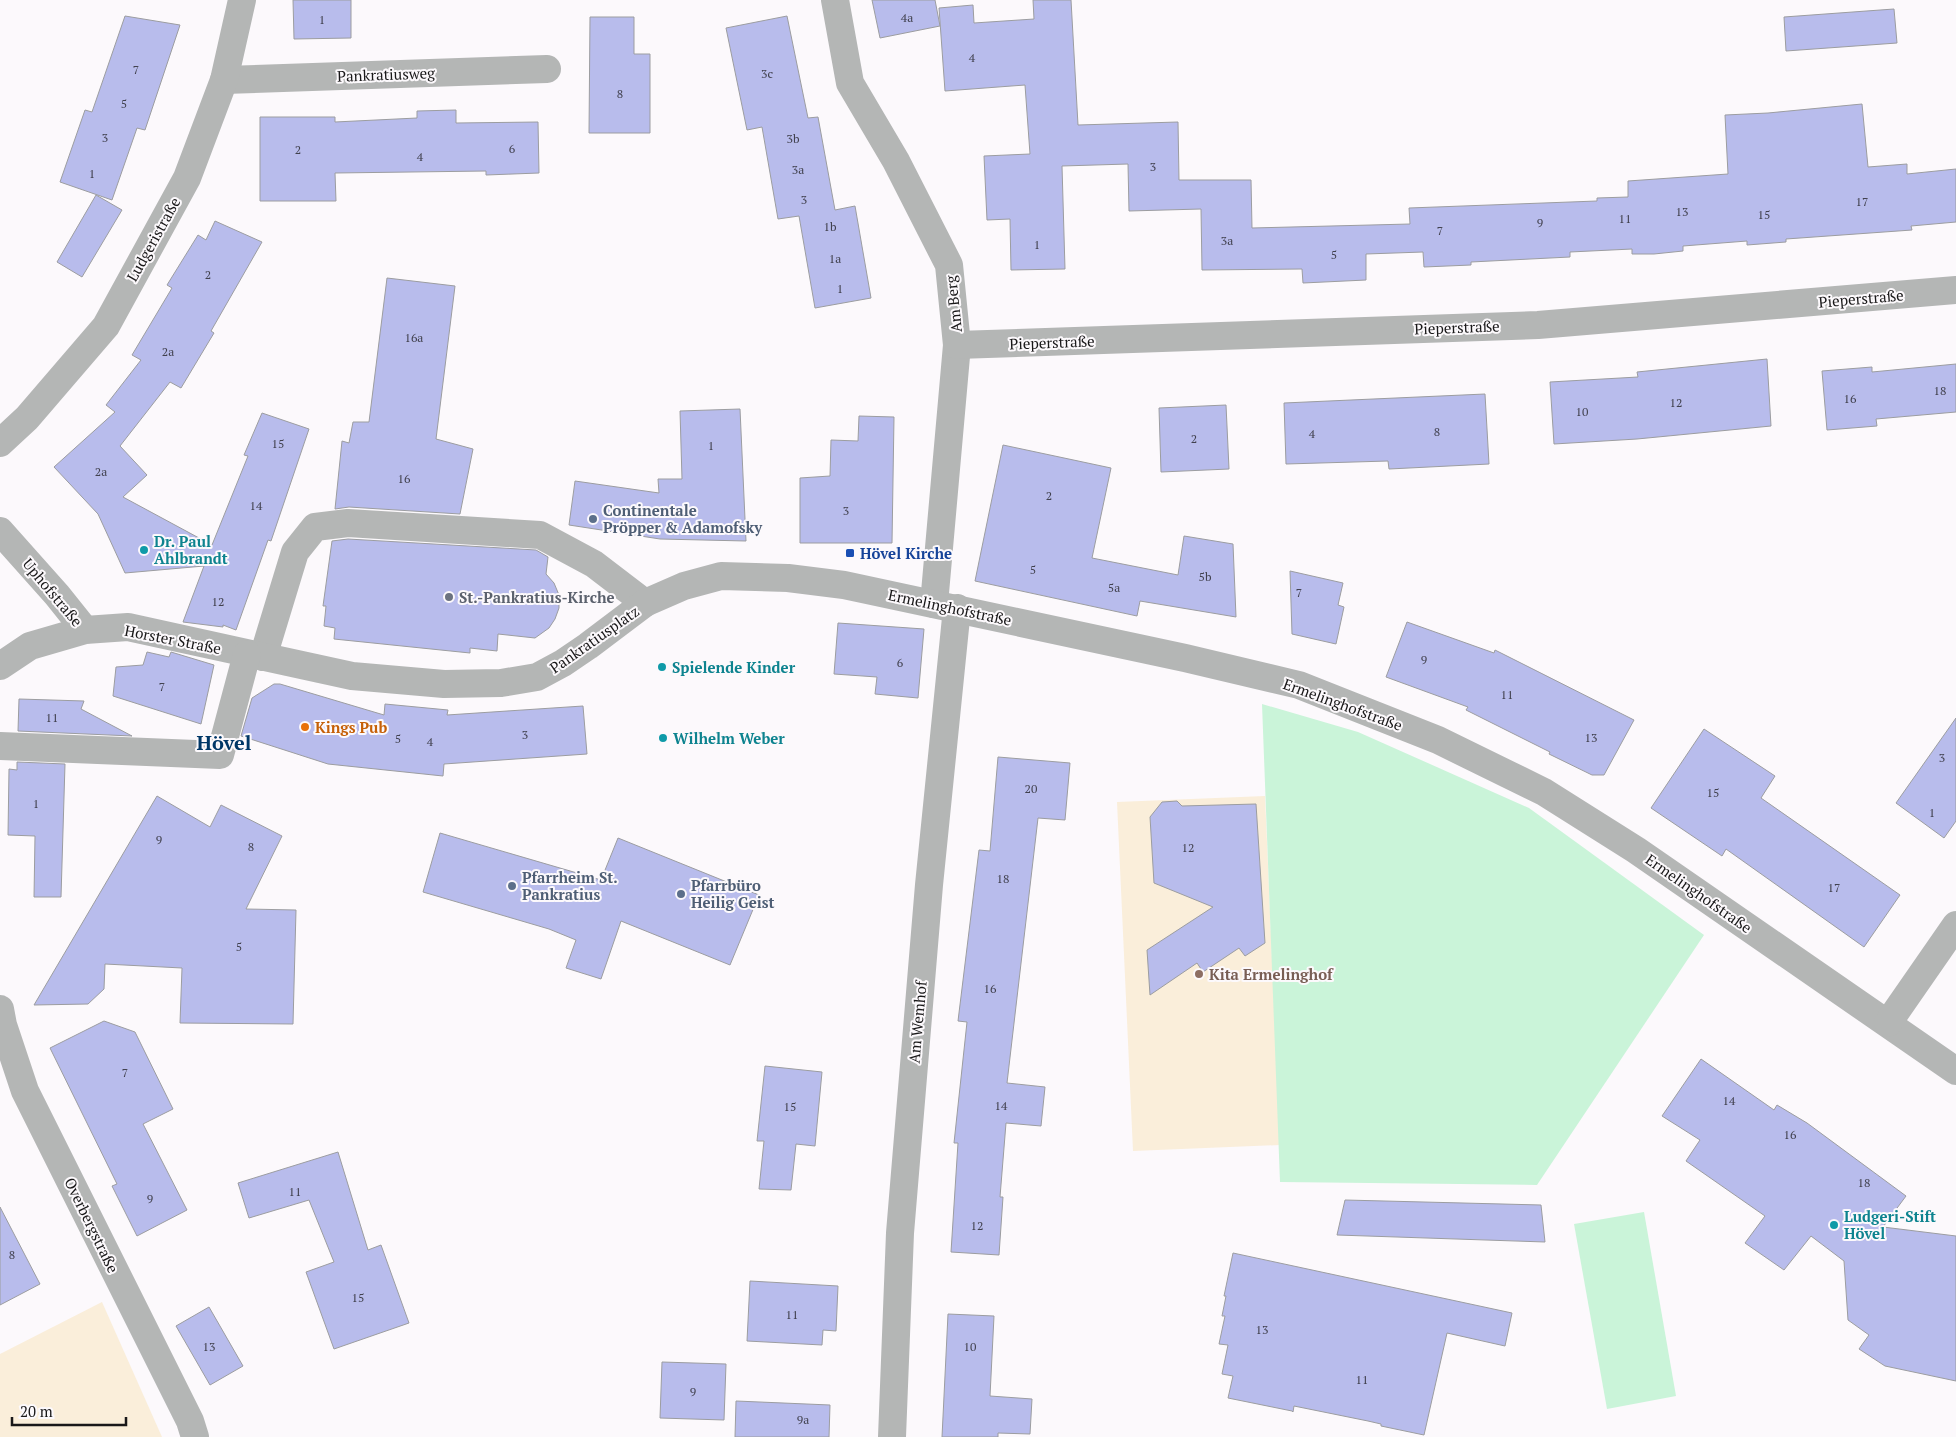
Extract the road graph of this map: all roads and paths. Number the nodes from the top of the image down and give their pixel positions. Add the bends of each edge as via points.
1 (242, 0) edge
2 (836, 0) edge
3 (547, 69) dead end
4 (224, 80) junction
5 (1956, 290) edge
6 (957, 345) junction
7 (0, 443) edge
8 (0, 531) edge
9 (645, 603) junction
10 (945, 606) junction
11 (85, 630) junction
12 (255, 656) junction
13 (0, 666) edge
14 (0, 746) edge
15 (1956, 925) edge
16 (0, 1009) edge
17 (1888, 1023) junction
18 (1956, 1071) edge
19 (195, 1437) edge
20 (892, 1437) edge

1 - 4 street, Ludgeristraße
2 - 6 street, Am Berg via 850,83 896,161 949,265
3 - 4 street, Pankratiusweg
4 - 7 street, Ludgeristraße via 187,178 106,326 27,418
5 - 6 street, Pieperstraße via 1538,325
6 - 10 street, Am Berg
8 - 11 street, Uphofstraße
9 - 10 street, Ermelinghofstraße via 684,586 721,576 788,578 835,584
9 - 12 street, Pankratiusplatz via 563,663 537,678 501,683 444,684 352,676
9 - 12 street, Pankratiusplatz via 594,564 540,535 348,522 315,527 295,552
10 - 17 street, Ermelinghofstraße via 1299,685 1438,740 1544,792 1628,845
10 - 20 street, Am Wemhof via 929,885 900,1233
11 - 12 street, Horster Straße via 128,627
11 - 13 street, Horster Straße via 30,646
12 - 14 street via 220,755
15 - 17 street
16 - 19 street, Overbergstraße via 25,1091 190,1421
17 - 18 street, Ermelinghofstraße

